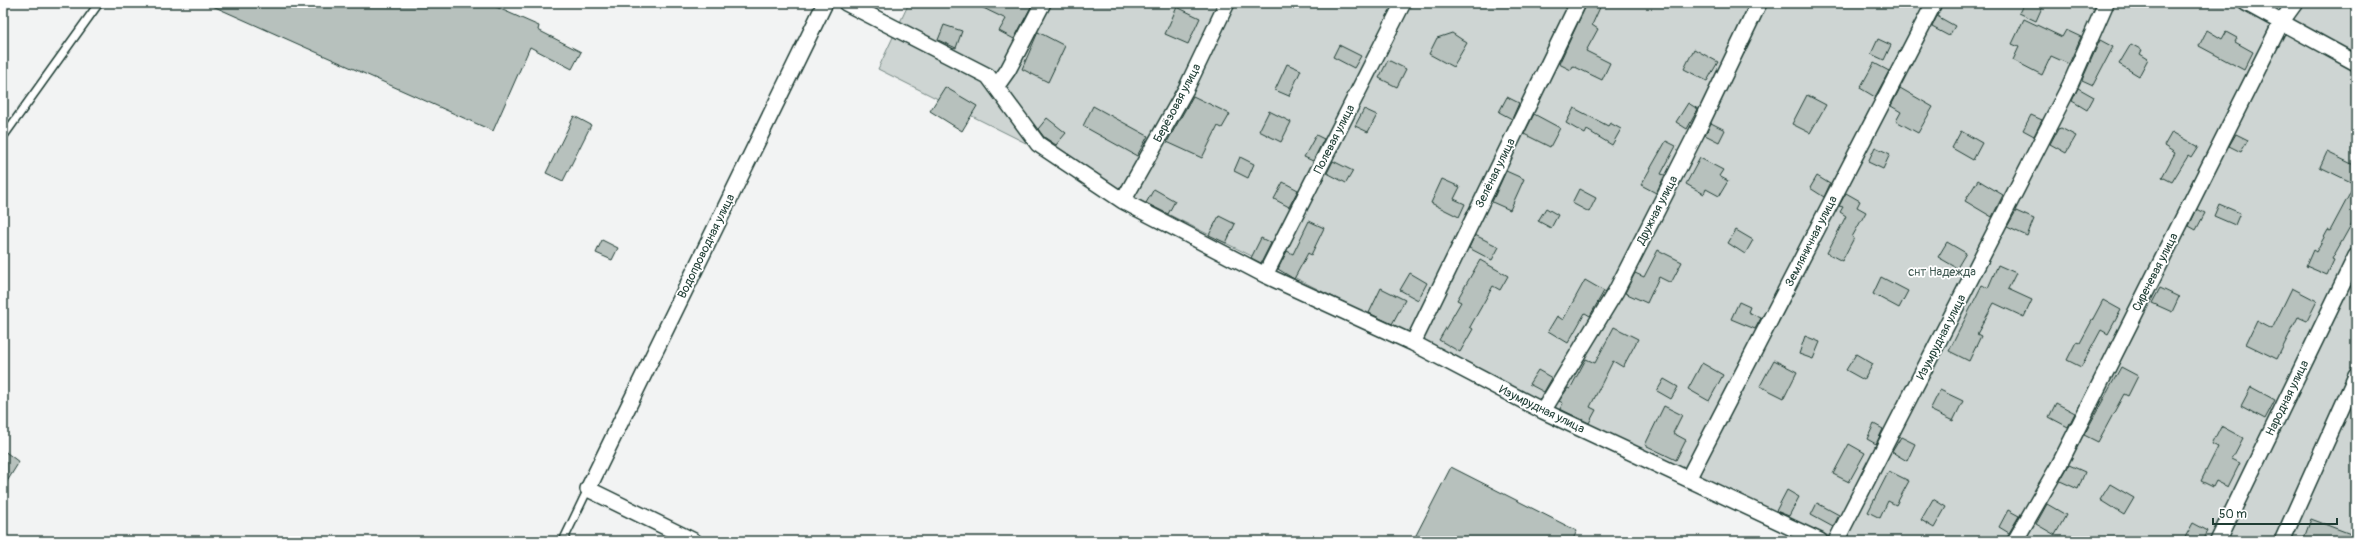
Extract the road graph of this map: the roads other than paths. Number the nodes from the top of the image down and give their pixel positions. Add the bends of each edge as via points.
1 (99, 3) edge
2 (825, 3) edge
3 (846, 3) edge
4 (1043, 3) edge
5 (1227, 3) edge
6 (1402, 3) edge
7 (1578, 3) edge
8 (1759, 3) edge
9 (1934, 3) edge
10 (2106, 3) edge
11 (2246, 3) edge
12 (2295, 3) edge
13 (2282, 21) junction
14 (2356, 63) edge
15 (996, 87) junction
16 (3, 137) edge
17 (1123, 201) junction
18 (2356, 256) edge
19 (1265, 275) junction
20 (1413, 343) junction
21 (2356, 376) edge
22 (1543, 411) junction
23 (1688, 479) junction
24 (588, 489) junction
25 (563, 541) edge
26 (694, 541) edge
27 (1820, 541) edge
28 (1836, 541) edge
29 (2015, 541) edge
30 (2218, 541) edge
31 (2282, 541) edge

1 - 16 lane
2 - 24 street, Водопроводная улица
3 - 15 street, Изумрудная улица via 988,76
4 - 15 street via 1008,70
5 - 17 street, Берёзовая улица via 1186,88
6 - 19 street, Полевая улица
7 - 20 street, Зелёная улица
8 - 22 street, Дружная улица via 1616,291
9 - 23 street, Земляничная улица
10 - 28 street, Изумрудная улица via 2070,85
11 - 13 street
12 - 13 street, Сиреневая улица
13 - 14 street
13 - 29 street, Сиреневая улица via 2058,464
15 - 17 street, Изумрудная улица via 1038,144
17 - 19 street, Изумрудная улица
18 - 30 street, Народная улица
19 - 20 street, Изумрудная улица
20 - 22 street, Изумрудная улица
21 - 31 street
22 - 23 street, Изумрудная улица
23 - 27 street, Изумрудная улица
24 - 25 lane
24 - 26 street

